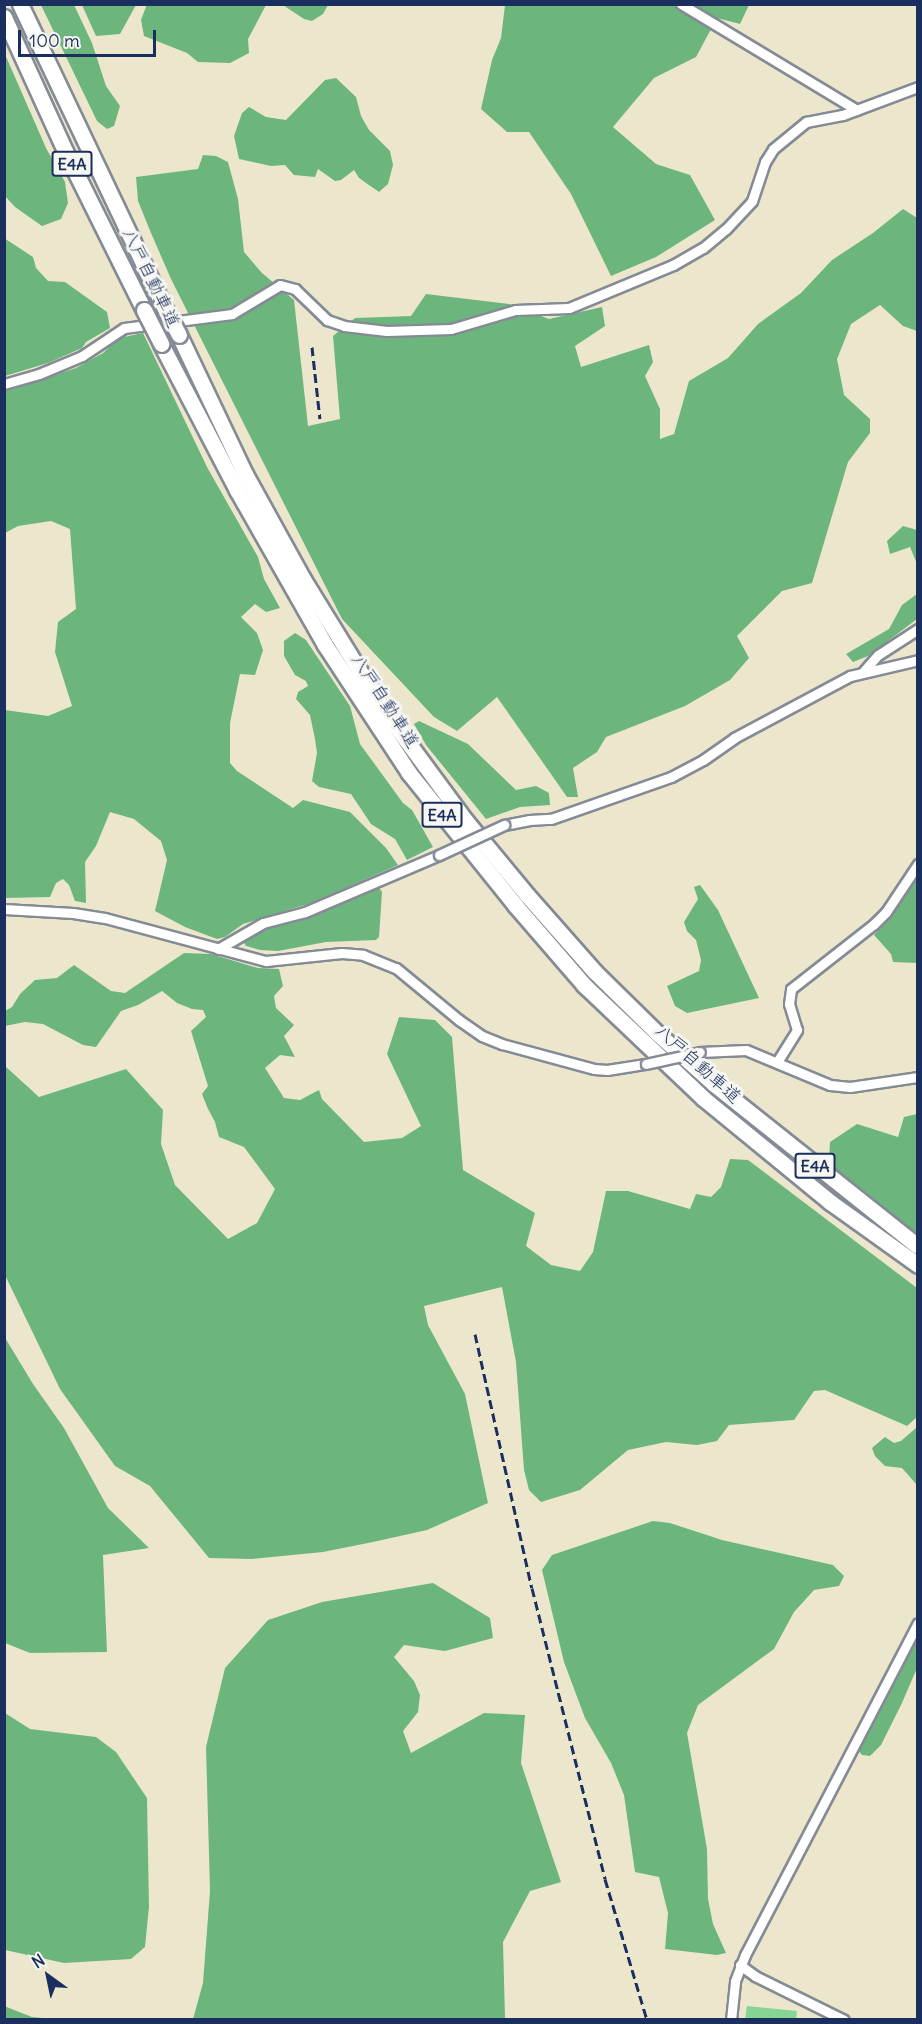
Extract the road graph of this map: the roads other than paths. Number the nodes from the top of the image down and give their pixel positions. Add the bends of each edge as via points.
1 (20, 4) edge
2 (681, 4) edge
3 (4, 17) edge
4 (918, 87) edge
5 (857, 110) junction
6 (4, 384) edge
7 (918, 629) edge
8 (918, 660) edge
9 (863, 672) junction
10 (918, 864) edge
11 (4, 909) edge
12 (218, 949) junction
13 (777, 1062) junction
14 (918, 1077) edge
15 (918, 1246) edge
16 (918, 1265) edge
17 (918, 1623) edge
18 (740, 1965) junction
19 (731, 2019) edge
20 (844, 2019) edge

1 - 15 highway, 八戸自動車道 / E4A, bridge via 245,474 303,579 381,706 465,820 595,972 722,1091
2 - 5 street
3 - 16 highway, 八戸自動車道 / E4A, bridge via 65,151 237,490 325,645 409,773 584,985 703,1098 830,1203
4 - 5 street
5 - 6 street via 806,122 793,131 769,156 752,201 703,248 674,265 569,308 515,310 451,328 387,331 327,320 296,289 280,285 232,314 124,328 82,356
7 - 9 street via 878,655
8 - 9 street
9 - 12 street, bridge via 734,738 685,771 551,819 504,825 305,912 263,923
10 - 13 street via 874,924 791,989 789,1004 797,1030
11 - 12 street via 105,918
12 - 13 street, bridge via 266,961 342,953 376,958 414,979 482,1036 594,1069 646,1064 729,1048
13 - 14 street via 830,1085 850,1087
17 - 18 street
18 - 19 street
18 - 20 street

